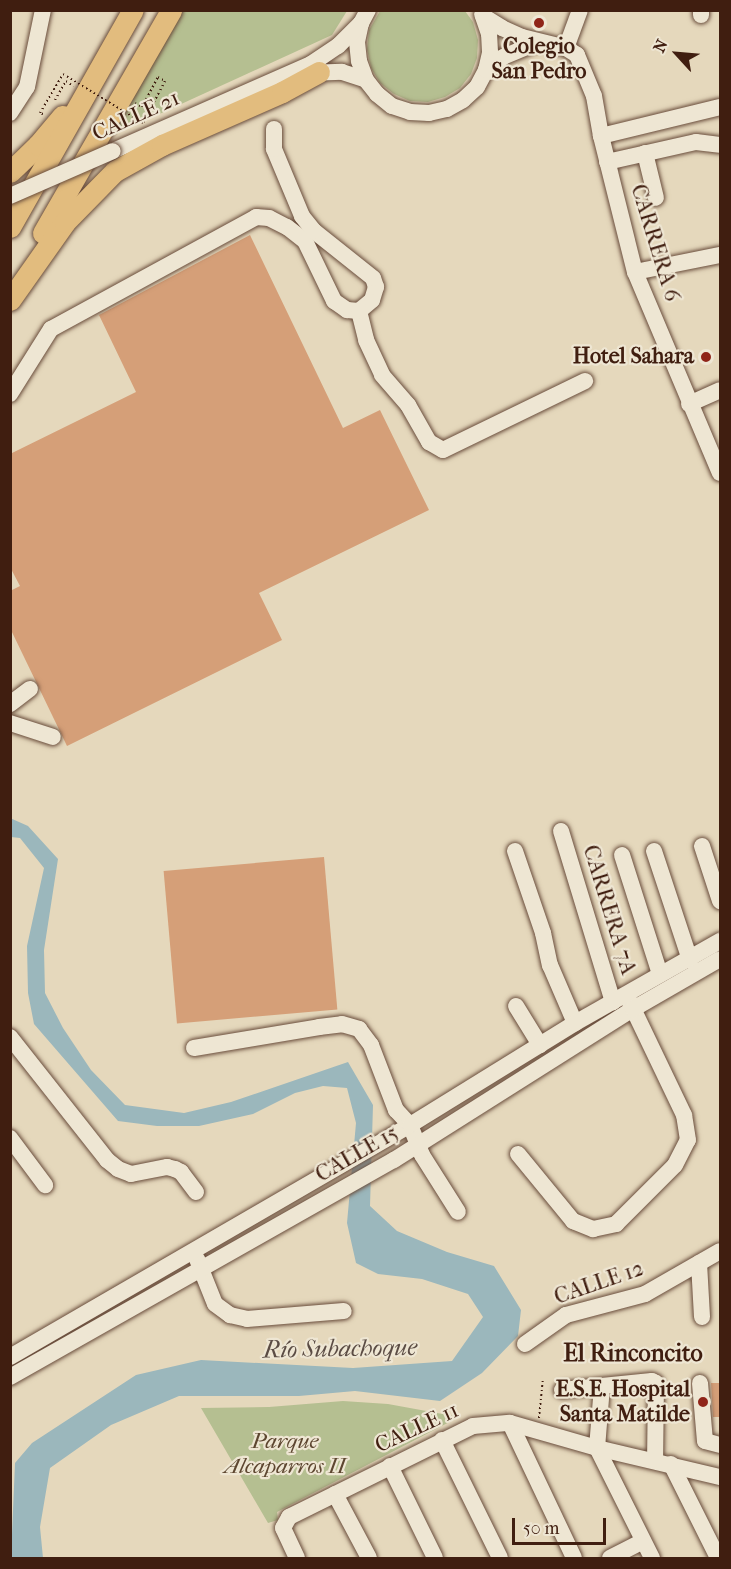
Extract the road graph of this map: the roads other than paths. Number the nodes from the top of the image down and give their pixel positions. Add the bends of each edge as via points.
1 (43, 10) edge
2 (133, 10) edge
3 (171, 10) edge
4 (580, 10) edge
5 (482, 13) edge
6 (364, 17) edge
7 (120, 35) junction
8 (543, 41) junction
9 (566, 48) junction
10 (486, 70) junction
11 (319, 72) junction
12 (280, 77) junction
13 (366, 80) junction
14 (720, 107) edge
15 (10, 113) edge
16 (274, 129) dead end
17 (601, 136) junction
18 (720, 145) edge
19 (645, 153) junction
20 (607, 162) junction
21 (10, 172) edge
22 (10, 196) edge
23 (656, 198) dead end
24 (10, 227) edge
25 (309, 236) junction
26 (720, 255) edge
27 (635, 272) junction
28 (10, 291) edge
29 (10, 300) edge
30 (359, 311) junction
31 (585, 381) dead end
32 (720, 393) edge
33 (10, 394) edge
34 (689, 404) junction
35 (720, 473) edge
36 (30, 689) dead end
37 (10, 704) edge
38 (10, 723) edge
39 (53, 737) dead end
40 (561, 831) dead end
41 (702, 846) dead end
42 (654, 851) dead end
43 (515, 852) dead end
44 (622, 855) dead end
45 (720, 901) edge
46 (720, 941) edge
47 (720, 959) edge
48 (690, 960) junction
49 (660, 974) junction
50 (620, 998) junction
51 (516, 1006) dead end
52 (633, 1009) junction
53 (534, 1014) dead end
54 (575, 1023) junction
55 (10, 1037) edge
56 (543, 1043) junction
57 (194, 1048) dead end
58 (410, 1125) junction
59 (10, 1138) edge
60 (417, 1146) junction
61 (518, 1154) dead end
62 (45, 1185) dead end
63 (196, 1192) dead end
64 (458, 1212) dead end
65 (193, 1250) junction
66 (713, 1257) edge
67 (201, 1269) junction
68 (344, 1311) dead end
69 (702, 1317) dead end
70 (525, 1344) dead end
71 (10, 1357) edge
72 (10, 1377) edge
73 (700, 1383) dead end
74 (602, 1386) junction
75 (562, 1390) dead end
76 (510, 1423) junction
77 (442, 1440) junction
78 (720, 1445) edge
79 (597, 1448) junction
80 (663, 1462) junction
81 (390, 1466) junction
82 (720, 1478) edge
83 (336, 1494) junction
84 (644, 1541) junction
85 (297, 1558) edge
86 (369, 1558) edge
87 (435, 1558) edge
88 (500, 1558) edge
89 (574, 1558) edge
90 (610, 1558) edge
91 (652, 1558) edge
92 (718, 1558) edge

1 - 15 street via 27,87
2 - 7 main road
3 - 28 main road
4 - 9 street
5 - 8 street via 502,28
5 - 10 street via 489,34
6 - 12 street, CALLE 21 via 338,46 311,64
6 - 13 street via 357,42
7 - 21 main road via 38,145
7 - 24 main road
8 - 9 street
8 - 10 street via 503,57
9 - 17 street, CARRERA 6 via 577,55 594,96
10 - 13 street via 477,87 463,100 429,113 392,106
11 - 12 street, CALLE 21
11 - 13 street, CALLE 21 via 342,72
11 - 29 main road via 115,171 65,222
12 - 22 street, CALLE 21, bridge
14 - 17 street
16 - 25 street via 274,149
17 - 20 street, CARRERA 6
18 - 19 street via 696,142
19 - 20 street
19 - 23 street
20 - 27 street, CARRERA 6
25 - 30 street via 334,301 347,310
25 - 30 street via 373,279 376,287 372,300
25 - 33 street via 256,217 51,329
26 - 27 street
27 - 34 street, CARRERA 6
30 - 31 street via 366,340 382,375 408,405 429,442 443,450
32 - 34 street
34 - 35 street, CARRERA 6
36 - 37 street
38 - 39 street
40 - 50 street, CARRERA 7A
41 - 45 street
42 - 48 street
43 - 54 street via 550,965
44 - 49 street
46 - 48 street, CALLE 15
47 - 52 street, CALLE 15
48 - 49 street, CALLE 15
49 - 50 street, CALLE 15
50 - 52 street, CARRERA 7A
50 - 54 street, CALLE 15
51 - 56 street
52 - 60 street, CALLE 15
52 - 61 street, CARRERA 7A via 684,1115 688,1140 675,1165 616,1224 594,1229 573,1221
53 - 56 street
54 - 56 street, CALLE 15
55 - 63 street via 107,1160 131,1174 175,1169
56 - 58 street, CALLE 15
57 - 58 street via 342,1024 358,1029 371,1045 396,1110
58 - 60 street
58 - 65 street, CALLE 15
59 - 62 street
60 - 64 street
60 - 67 street, CALLE 15
65 - 67 street
65 - 71 street, CALLE 15
66 - 69 street
66 - 70 street, CALLE 12 via 645,1294 566,1315
67 - 68 street via 215,1304 230,1315 247,1319
67 - 72 street, CALLE 15
73 - 78 street via 705,1441
74 - 75 street
74 - 79 street
74 - 80 street via 656,1383
76 - 77 street, CALLE 11 via 473,1426
76 - 79 street, CALLE 11
76 - 89 street
77 - 81 street, CALLE 11
77 - 88 street
79 - 80 street, CALLE 11
79 - 84 street
80 - 82 street, CALLE 11
80 - 92 street
81 - 83 street, CALLE 11
81 - 87 street
83 - 85 street, CALLE 11 via 289,1517 284,1524
83 - 86 street
84 - 90 street
84 - 91 street

